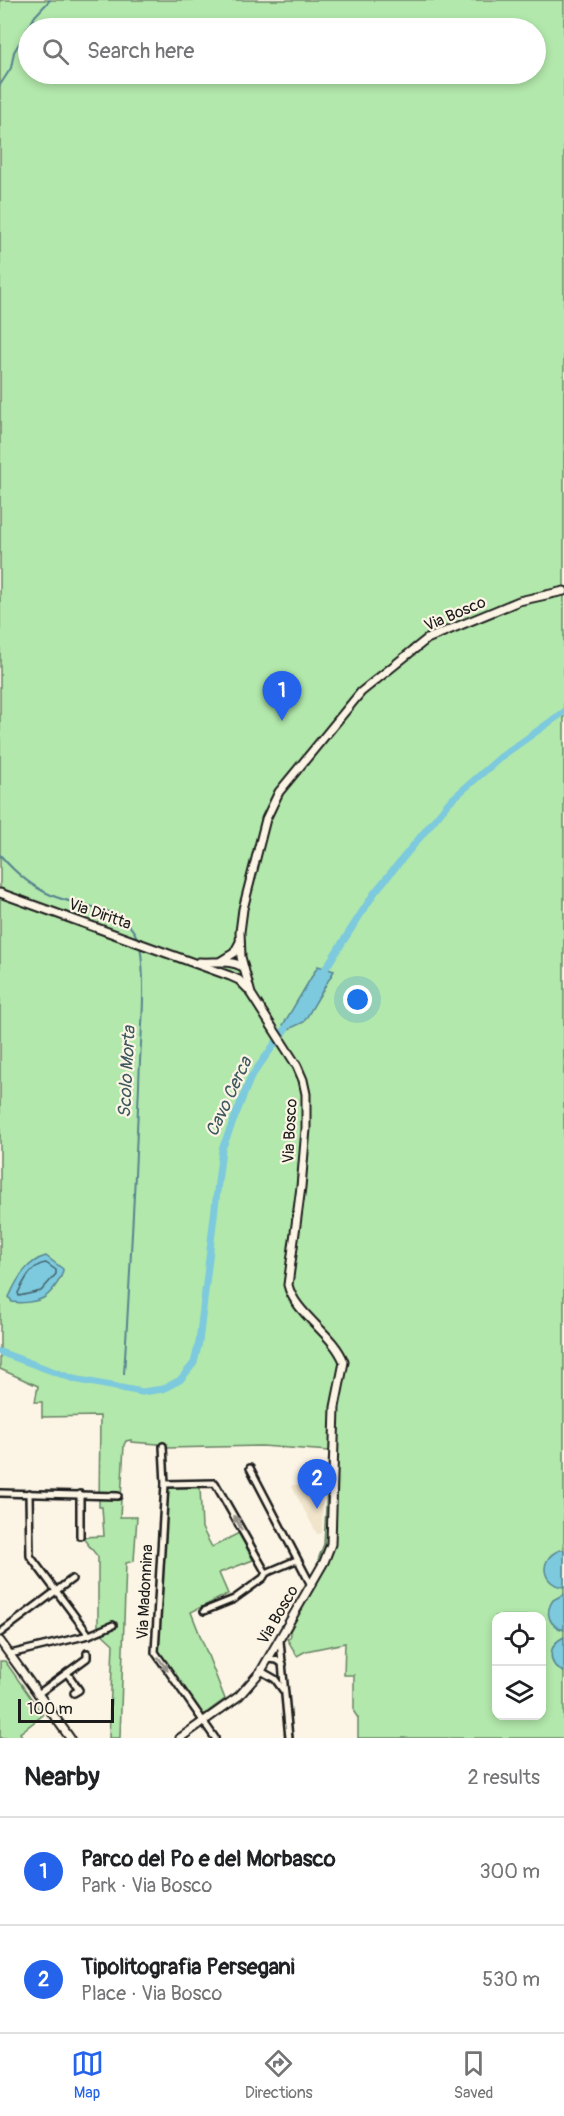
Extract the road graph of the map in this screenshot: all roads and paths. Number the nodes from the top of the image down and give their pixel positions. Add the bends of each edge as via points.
1 (564, 591) edge
2 (0, 893) edge
3 (240, 942) junction
4 (191, 961) junction
5 (221, 961) junction
6 (243, 967) junction
7 (230, 976) junction
8 (251, 994) junction
9 (163, 1446) dead end
10 (250, 1468) dead end
11 (165, 1484) junction
12 (0, 1493) edge
13 (29, 1493) junction
14 (80, 1494) junction
15 (118, 1496) dead end
16 (80, 1536) dead end
17 (297, 1561) junction
18 (266, 1574) junction
19 (72, 1579) dead end
20 (311, 1585) junction
21 (56, 1591) junction
22 (204, 1611) dead end
23 (113, 1625) dead end
24 (0, 1633) edge
25 (89, 1635) junction
26 (0, 1641) edge
27 (280, 1641) junction
28 (87, 1653) dead end
29 (9, 1654) junction
30 (269, 1659) junction
31 (283, 1664) junction
32 (261, 1671) junction
33 (67, 1672) junction
34 (284, 1692) junction
35 (74, 1693) dead end
36 (38, 1694) junction
37 (204, 1722) junction
38 (71, 1738) edge
39 (180, 1738) edge
40 (215, 1738) edge
41 (289, 1738) edge

1 - 3 street, Via Bosco via 519,602 427,639 361,692 279,792 257,848
2 - 4 street, Via Diritta
3 - 5 street
3 - 6 street, Via Bosco
4 - 5 street, Via Diritta
4 - 7 street, Via Diritta
5 - 6 street, Via Diritta
6 - 7 street
6 - 8 street, Via Bosco
7 - 8 street, Via Diritta via 243,983
8 - 20 street, Via Bosco via 303,1080 307,1108 288,1285 291,1295 344,1362 334,1407 331,1544
9 - 11 street, Via Madonnina
10 - 17 street
18 -> 11 street via 215,1483
11 -> 37 street, Via Madonnina via 155,1652
12 - 13 street
13 - 14 street
13 - 21 street via 30,1556
14 - 15 street
14 - 16 street
17 - 18 street
17 - 20 street
18 - 22 street via 234,1599
19 - 21 street
20 - 27 street, Via Bosco
21 - 24 street
21 - 25 street
23 - 25 street
25 - 29 street
26 - 29 street
27 - 30 street, Via Bosco
27 - 31 street
28 - 33 street via 87,1658
29 - 36 street
30 - 31 street
30 - 32 street, Via Bosco
31 - 34 street
32 - 34 street via 275,1679
32 - 37 street, Via Bosco via 239,1696
33 - 35 street via 79,1689
33 - 36 street
34 - 41 street
36 - 38 street
37 - 39 street, Via Bosco
37 - 40 street, Via Madonnina

